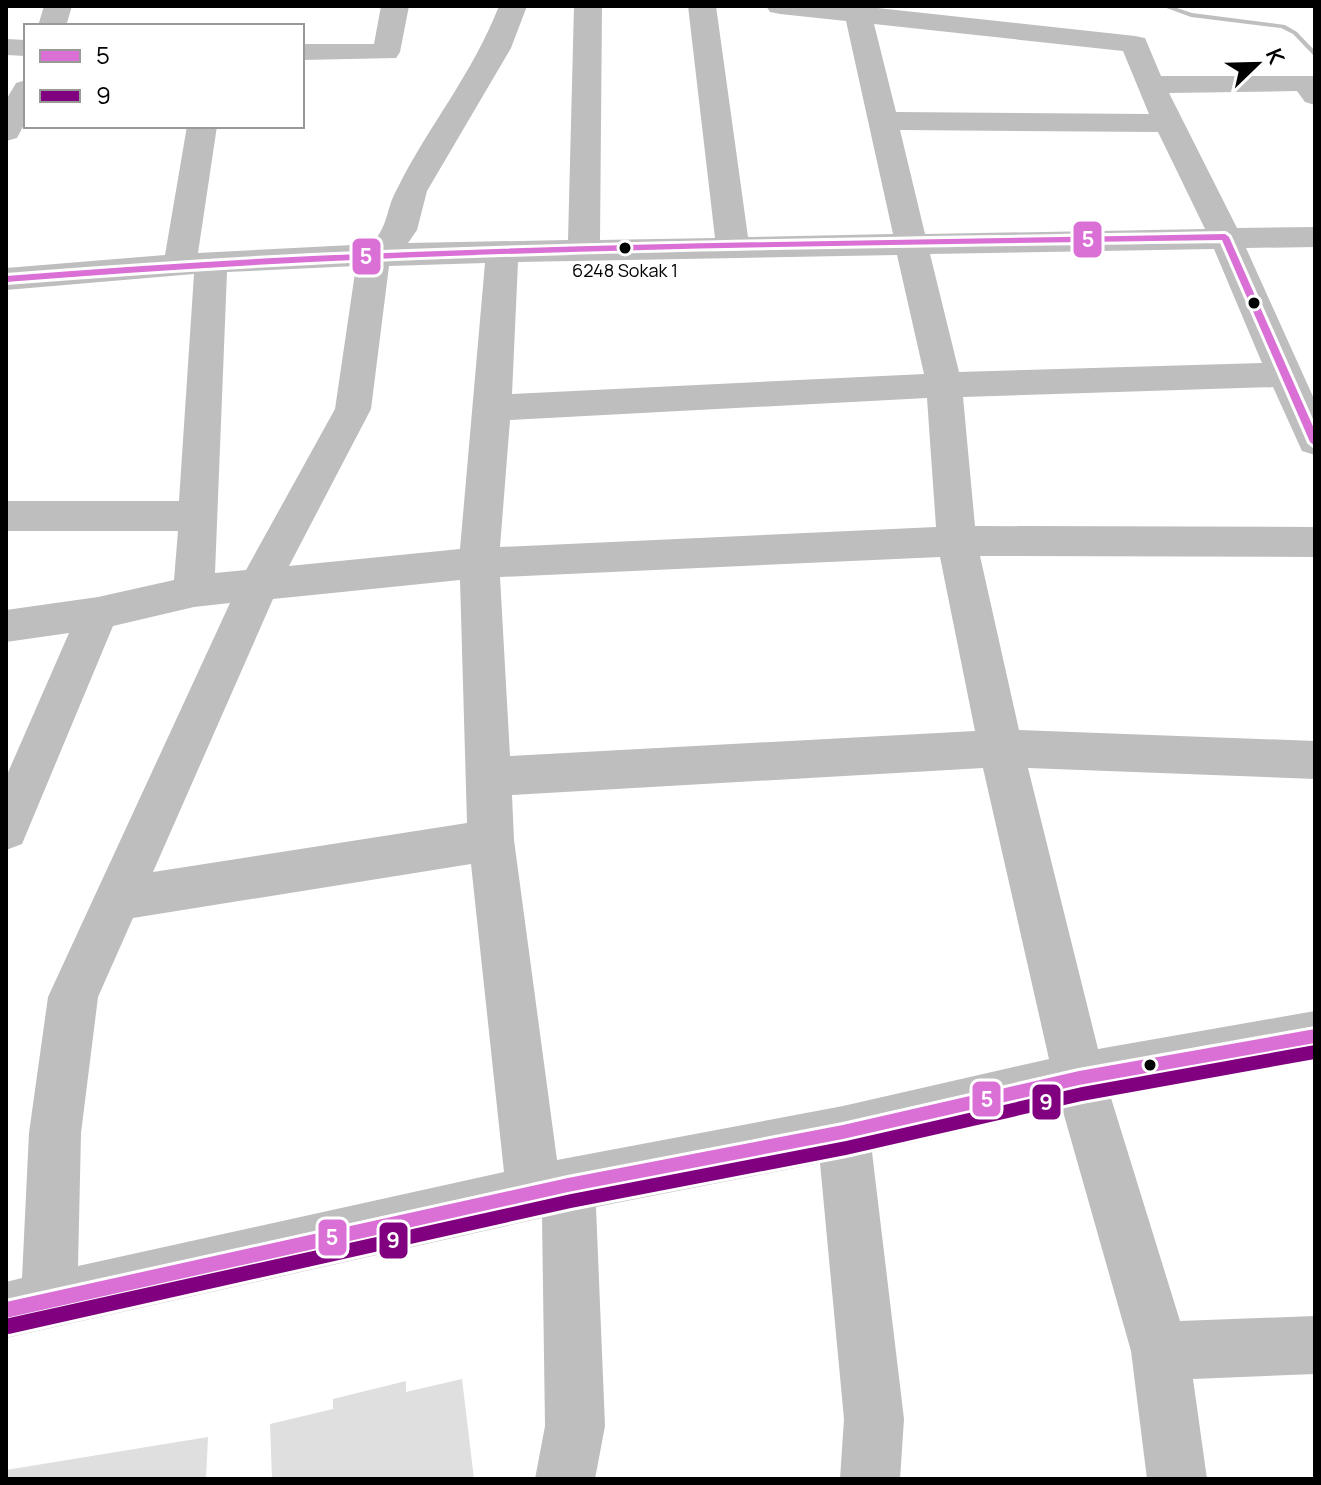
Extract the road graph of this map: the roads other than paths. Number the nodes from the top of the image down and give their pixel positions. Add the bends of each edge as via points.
1 (395, 6) edge
2 (513, 6) edge
3 (588, 6) edge
4 (702, 6) edge
5 (780, 6) edge
6 (858, 14) junction
7 (304, 52) edge
8 (1150, 85) junction
9 (24, 93) edge
10 (1315, 96) edge
11 (882, 121) junction
12 (1168, 123) junction
13 (202, 128) edge
14 (6, 132) edge
15 (1225, 237) junction
16 (1315, 237) edge
17 (911, 243) junction
18 (733, 249) junction
19 (502, 252) junction
20 (584, 252) junction
21 (381, 254) junction
22 (196, 263) junction
23 (6, 279) edge
24 (1287, 374) junction
25 (944, 385) junction
26 (493, 408) junction
27 (1315, 442) edge
28 (6, 516) edge
29 (199, 516) junction
30 (957, 541) junction
31 (1315, 542) edge
32 (479, 563) junction
33 (259, 584) junction
34 (194, 591) junction
35 (98, 613) junction
36 (6, 626) edge
37 (1001, 748) junction
38 (1315, 760) edge
39 (487, 777) junction
40 (8, 823) edge
41 (491, 840) junction
42 (117, 899) junction
43 (1315, 1036) edge
44 (1079, 1078) junction
45 (843, 1132) junction
46 (551, 1190) junction
47 (28, 1306) edge
48 (1315, 1345) edge
49 (1160, 1351) junction
50 (565, 1479) edge
51 (870, 1479) edge
52 (1177, 1479) edge

1 - 7 street via 386,52
2 - 21 street via 497,48 411,191 401,230
3 - 20 street
4 - 18 street
5 - 6 street
6 - 8 street via 1135,44
6 - 11 street
8 - 10 street via 1306,82
8 - 12 street
9 - 14 street
11 - 12 street
11 - 17 street
12 - 15 street
13 - 22 street
15 - 16 street
15 - 17 street
15 - 24 street
17 - 18 street
17 - 25 street
18 - 20 street
19 - 20 street
19 - 21 street
19 - 26 street
21 - 22 street
21 - 33 street via 373,264 353,409
22 - 23 street
22 - 29 street
24 - 25 street
24 - 27 street
25 - 26 street
25 - 30 street
26 - 32 street
28 - 29 street
29 - 34 street
30 - 31 street
30 - 32 street
30 - 37 street
32 - 33 street
32 - 39 street
33 - 34 street
33 - 42 street
34 - 35 street
35 - 36 street
35 - 40 street
37 - 38 street
37 - 39 street
37 - 44 street
39 - 41 street
41 - 42 street
41 - 46 street
42 - 47 street via 73,997
43 - 44 street
44 - 45 street
44 - 49 street
45 - 46 street
45 - 51 street via 874,1419
46 - 47 street
46 - 50 street via 575,1426
48 - 49 street
49 - 52 street

